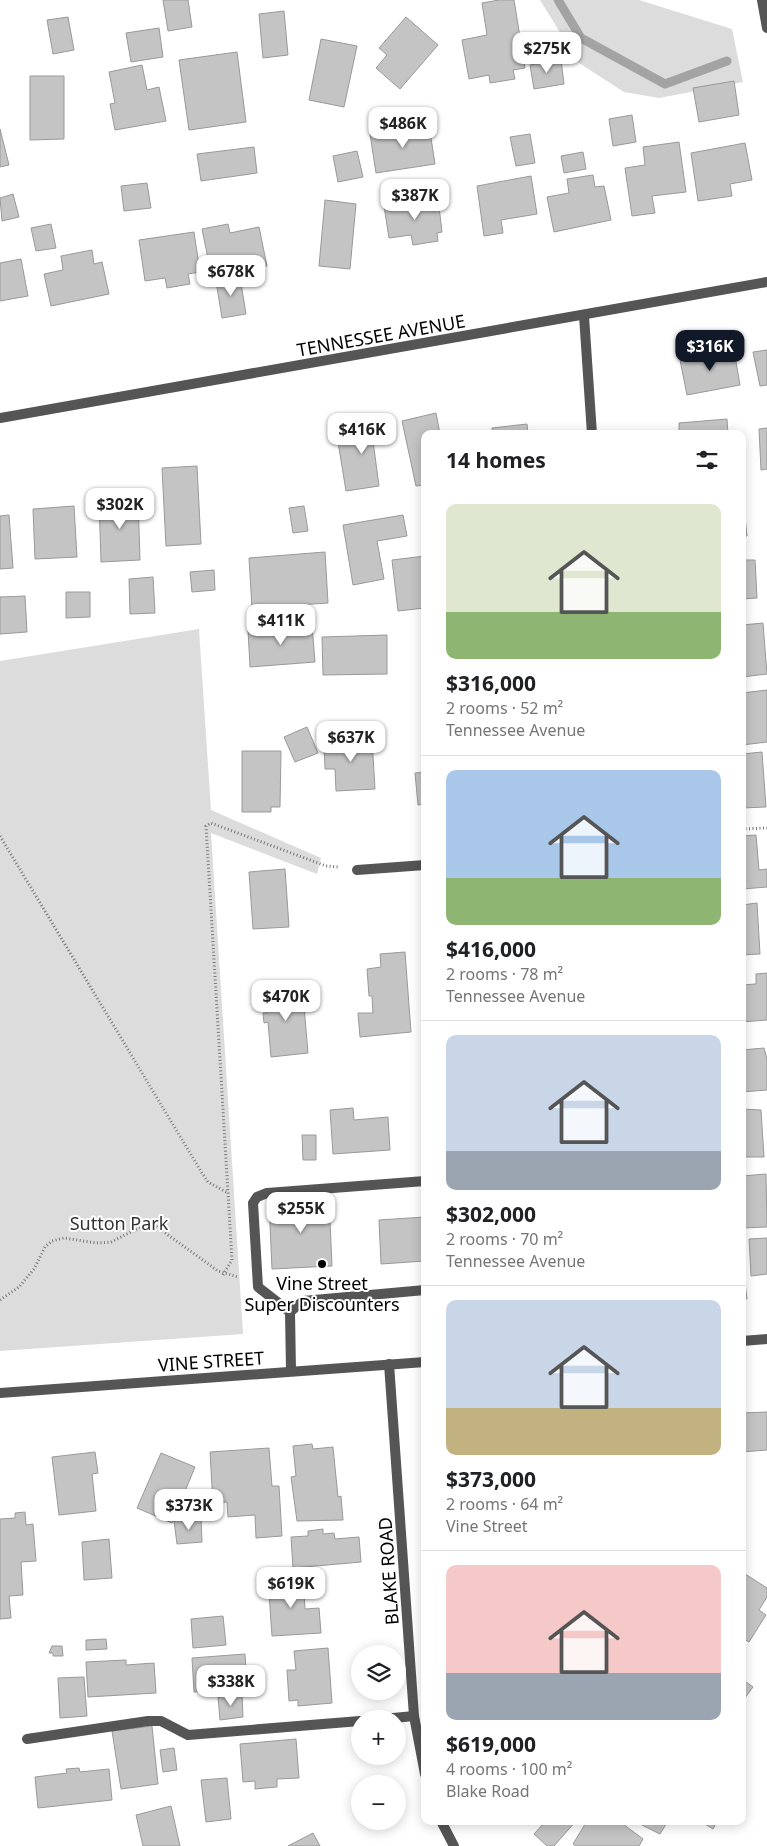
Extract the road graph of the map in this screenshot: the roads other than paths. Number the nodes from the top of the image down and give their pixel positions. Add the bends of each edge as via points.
1 (762, 0) edge
2 (767, 28) edge
3 (767, 282) edge
4 (584, 316) junction
5 (0, 418) edge
6 (592, 430) edge
7 (421, 864) edge
8 (357, 870) road end
9 (421, 1182) edge
10 (421, 1290) edge
11 (290, 1312) junction
12 (767, 1339) edge
13 (746, 1341) edge
14 (421, 1362) edge
15 (390, 1364) junction
16 (292, 1371) junction
17 (0, 1393) edge
18 (414, 1716) junction
19 (406, 1717) edge
20 (351, 1722) edge
21 (27, 1739) dead end
22 (421, 1753) edge
23 (443, 1825) edge
24 (454, 1846) edge

1 - 2 street
3 - 4 street, TENNESSEE AVENUE
4 - 5 street, TENNESSEE AVENUE
4 - 6 street
7 - 8 street
9 - 11 street via 267,1193 258,1197 253,1203 258,1287
10 - 11 street via 303,1301
11 - 16 street
12 - 13 street
14 - 15 street, VINE STREET
15 - 16 street, VINE STREET
15 - 18 street, BLAKE ROAD
16 - 17 street, VINE STREET
18 - 19 street
18 - 22 street, BLAKE ROAD
20 - 21 street via 188,1735 161,1722 148,1720
23 - 24 street

